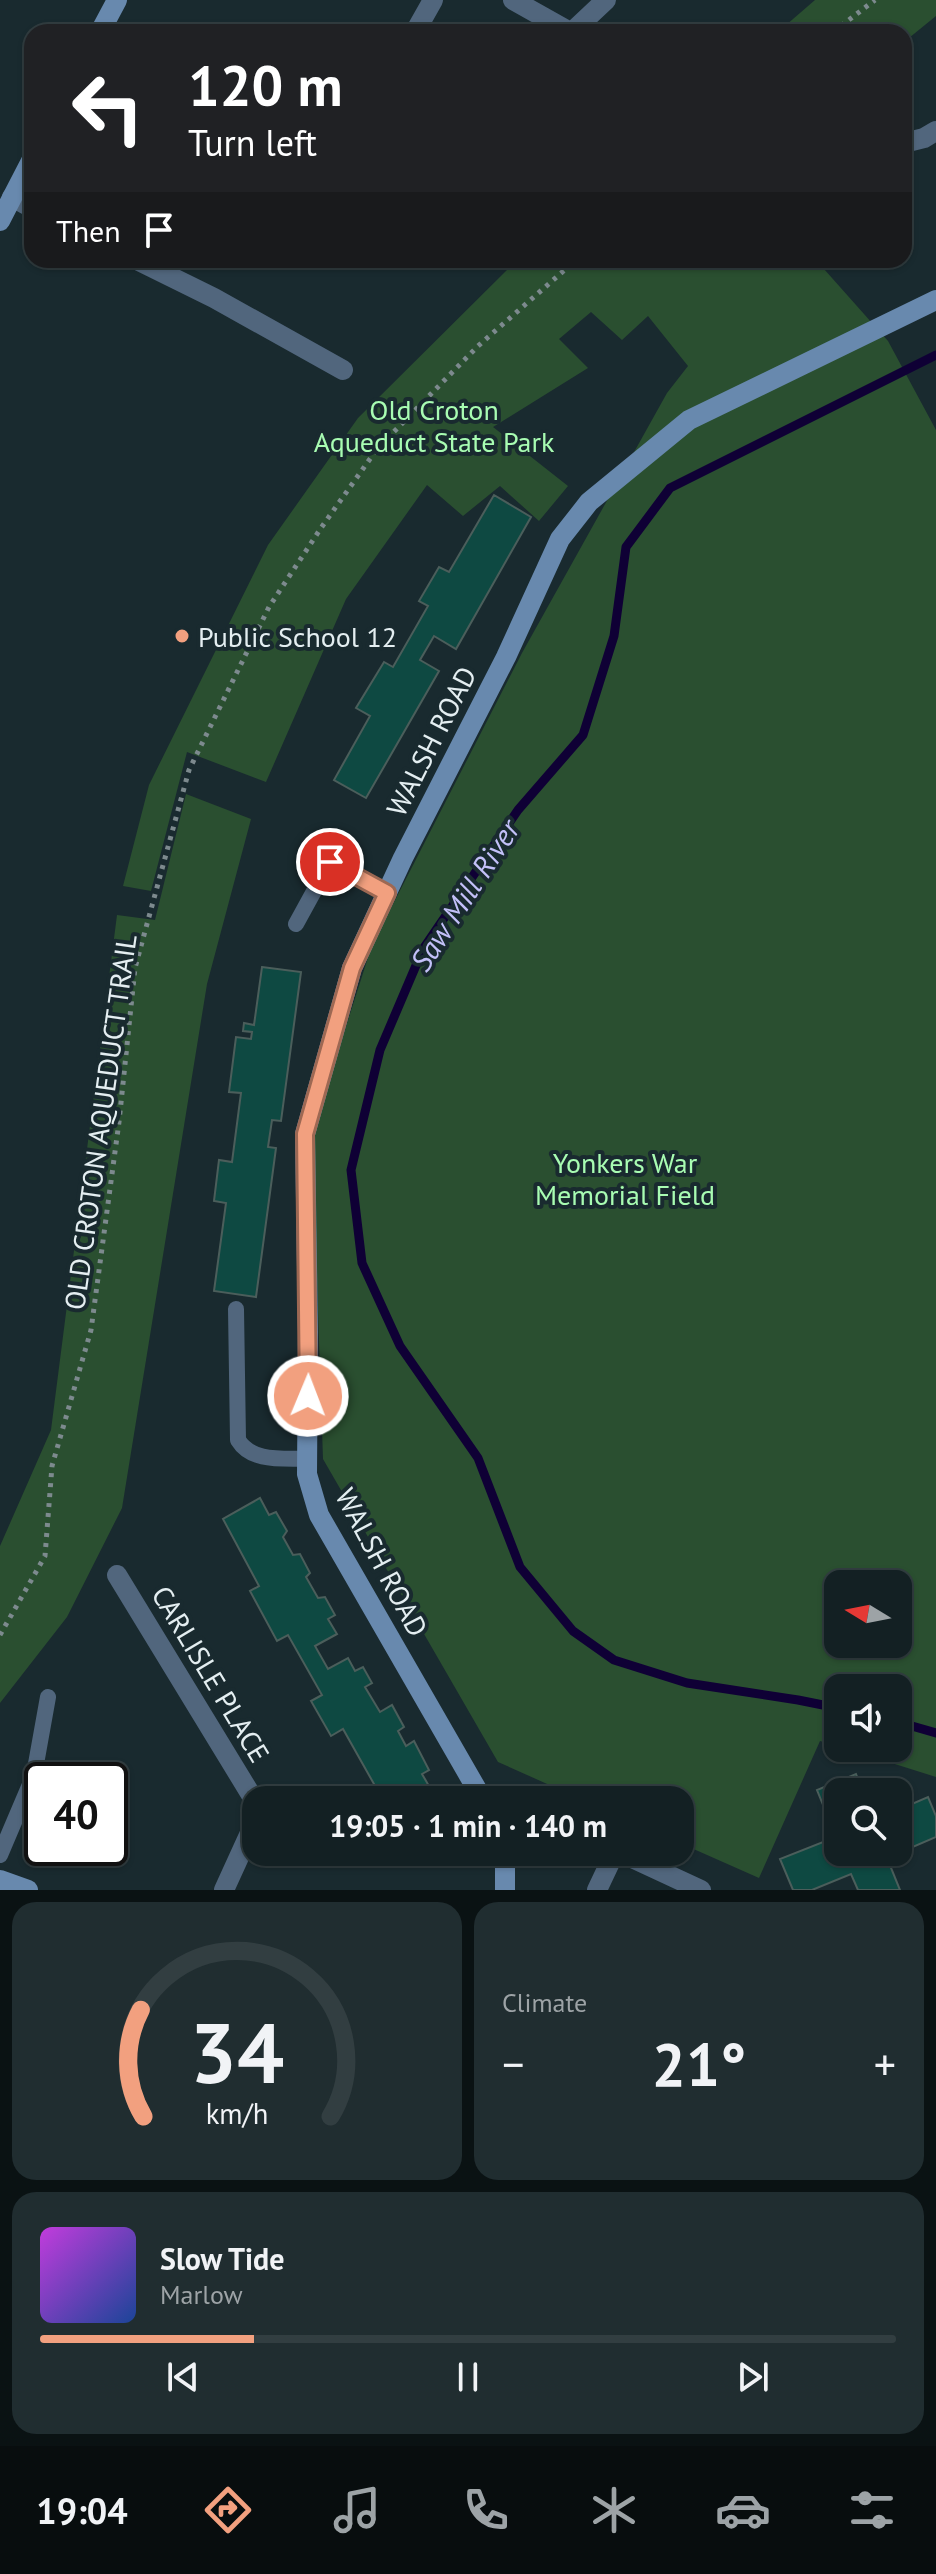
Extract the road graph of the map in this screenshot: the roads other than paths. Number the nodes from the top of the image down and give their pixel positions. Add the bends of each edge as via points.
1 (117, 0) edge
2 (433, 0) edge
3 (513, 0) edge
4 (606, 0) edge
5 (104, 24) edge
6 (420, 24) edge
7 (556, 24) edge
8 (580, 24) edge
9 (936, 131) edge
10 (912, 141) edge
11 (24, 174) edge
12 (12, 197) junction
13 (24, 204) edge
14 (0, 221) edge
15 (153, 268) edge
16 (936, 300) edge
17 (343, 370) dead end
18 (387, 893) junction
19 (296, 924) dead end
20 (236, 1309) dead end
21 (307, 1459) junction
22 (117, 1575) dead end
23 (48, 1697) dead end
24 (246, 1786) edge
25 (475, 1786) edge
26 (242, 1851) edge
27 (0, 1855) edge
28 (505, 1866) edge
29 (610, 1866) edge
30 (648, 1866) edge
31 (0, 1880) edge
32 (28, 1890) edge
33 (224, 1890) edge
34 (505, 1890) edge
35 (597, 1890) edge
36 (701, 1890) edge

1 - 5 street
2 - 6 street
3 - 7 street
4 - 8 street
9 - 10 street
11 - 12 street
12 - 13 street
12 - 14 street
15 - 17 street
16 - 18 street, WALSH ROAD via 689,420 589,502 560,539
18 - 19 lane via 330,862
18 - 21 street, WALSH ROAD via 352,968 305,1134
20 - 21 lane via 238,1440 254,1455
21 - 25 street, WALSH ROAD via 319,1515
22 - 24 street, CARLISLE PLACE
23 - 27 lane via 34,1775
26 - 33 street
28 - 34 street
29 - 35 street
30 - 36 street
31 - 32 street

